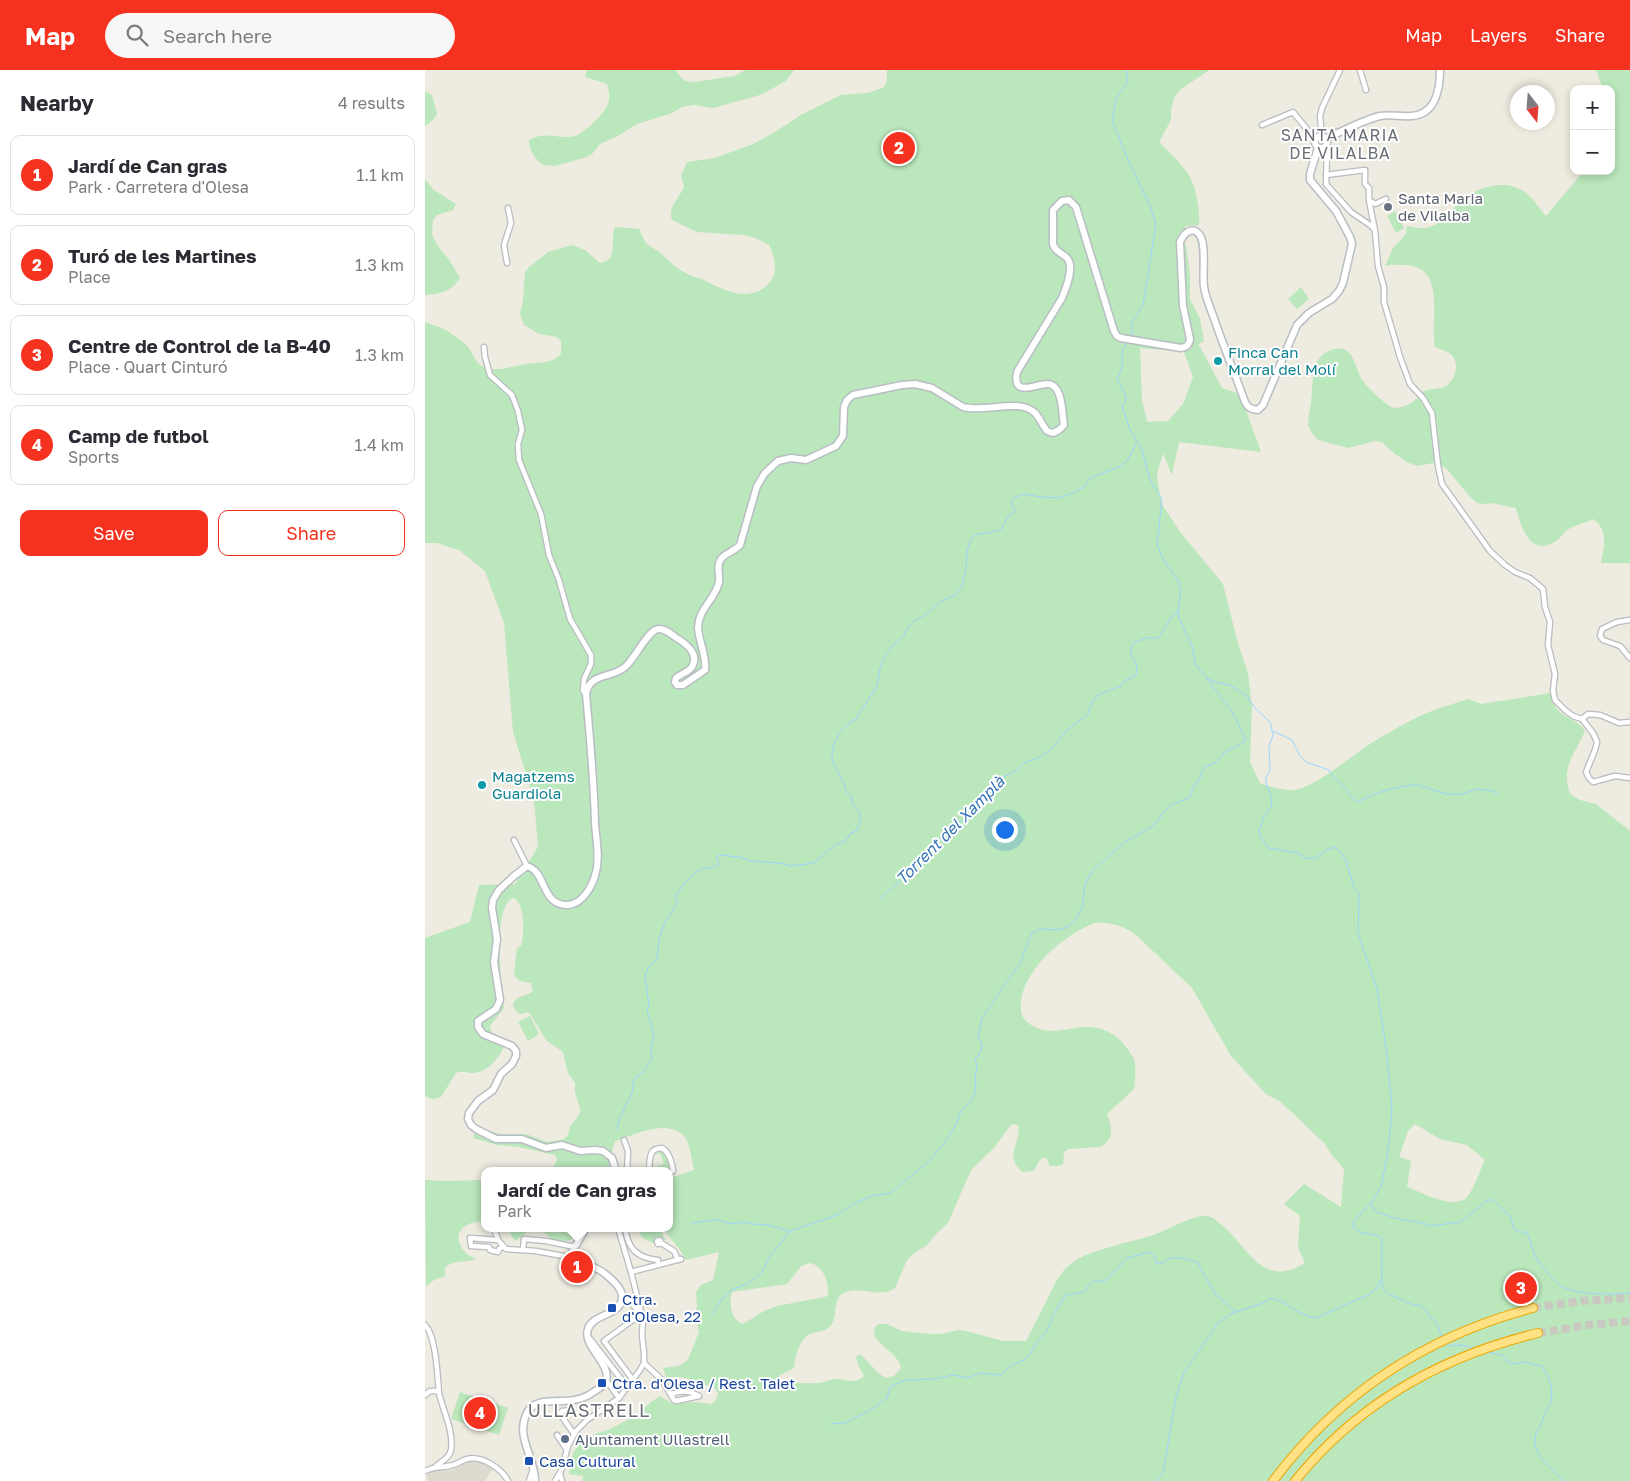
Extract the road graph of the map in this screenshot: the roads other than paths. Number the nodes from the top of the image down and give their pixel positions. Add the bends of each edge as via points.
1 (1340, 70) edge
2 (1360, 70) edge
3 (1440, 70) edge
4 (1366, 90) dead end
5 (1262, 125) dead end
6 (1324, 137) junction
7 (1315, 139) junction
8 (1321, 148) junction
9 (1326, 175) junction
10 (1385, 199) dead end
11 (1369, 200) junction
12 (508, 208) dead end
13 (1375, 231) junction
14 (507, 263) dead end
15 (484, 347) dead end
16 (1630, 620) edge
17 (1630, 658) edge
18 (587, 694) junction
19 (1582, 720) junction
20 (1630, 722) edge
21 (1630, 778) edge
22 (514, 840) dead end
23 (527, 866) junction
24 (624, 1140) dead end
25 (615, 1167) edge
26 (627, 1167) edge
27 (649, 1167) edge
28 (673, 1167) edge
29 (496, 1232) edge
30 (584, 1232) edge
31 (619, 1232) edge
32 (626, 1232) edge
33 (498, 1240) junction
34 (661, 1243) dead end
35 (503, 1247) junction
36 (575, 1247) junction
37 (523, 1250) junction
38 (574, 1258) junction
39 (659, 1264) junction
40 (631, 1272) junction
41 (621, 1293) junction
42 (1533, 1308) tunnel mouth
43 (641, 1314) junction
44 (425, 1325) edge
45 (1538, 1333) tunnel mouth
46 (587, 1335) junction
47 (644, 1363) junction
48 (606, 1380) junction
49 (633, 1380) junction
50 (628, 1388) junction
51 (438, 1391) junction
52 (671, 1394) junction
53 (425, 1395) edge
54 (619, 1398) junction
55 (570, 1410) dead end
56 (574, 1434) junction
57 (557, 1435) dead end
58 (567, 1451) junction
59 (435, 1467) junction
60 (533, 1468) junction
61 (425, 1471) edge
62 (560, 1474) junction
63 (508, 1481) edge
64 (529, 1481) edge
65 (535, 1481) edge
66 (555, 1481) edge
67 (563, 1481) edge
68 (1273, 1481) edge
69 (1295, 1481) edge

1 - 6 street via 1320,116
2 - 4 street
3 - 6 street via 1435,102 1421,115 1377,117
5 - 7 street via 1293,112
6 - 7 street
6 - 8 street via 1327,142
7 - 8 street via 1314,143
8 - 9 street via 1327,152
8 - 18 street via 1310,174 1311,180 1337,211 1351,237 1343,282 1332,298 1297,325 1263,405 1257,410 1245,402 1205,293 1200,235 1188,231 1179,242 1183,306 1190,339 1187,347 1121,338 1114,331 1076,207 1069,200 1062,201 1053,210 1053,244 1068,259 1070,266 1064,291 1016,377 1023,388 1048,384 1058,391 1063,425 1059,430 1047,431 1031,409 1019,406 969,409 924,385 902,385 853,395 844,407 843,436 836,446 806,460 791,458 778,461 760,479 740,546 721,560 719,582 699,618 705,670 683,685 677,685 676,678 691,669 693,656 688,646 665,630 655,630 629,663 593,680
9 - 11 street via 1365,170
9 - 13 street via 1326,184 1351,212
10 - 11 street via 1375,204
11 - 13 street
12 - 14 street via 511,223 504,245
13 - 19 street via 1384,302 1405,373 1432,413 1442,484 1490,551 1543,590 1550,622 1548,645 1555,674 1555,700
15 - 18 street via 490,376 513,395 521,430 519,460 541,514 549,555 570,619 591,656 584,679 583,690
16 - 17 street via 1602,629 1600,636 1619,646
18 - 23 street via 597,871 585,895 570,905 549,897 537,872
19 - 20 street via 1588,714 1601,715 1619,723
19 - 21 street via 1597,742 1586,772 1589,778 1593,782 1615,776
22 - 23 street
23 - 25 street via 499,890 493,900 497,938 494,962 500,1000 495,1009 478,1021 483,1034 512,1046 516,1051 515,1060 501,1074 493,1090 478,1101 469,1113 469,1119 476,1130 496,1139 522,1138 546,1148 565,1146 580,1151 595,1150 613,1160
24 - 26 street via 629,1151
27 - 28 street via 651,1153 662,1148
29 - 33 street
30 - 36 street
31 - 40 street
32 - 39 street via 631,1247 644,1258 658,1260
33 - 35 street
33 - 35 street via 469,1238 471,1246 489,1247 498,1252
34 - 39 street via 675,1251 680,1260
35 - 37 street
36 - 37 street via 524,1239
36 - 38 street
37 - 38 street
38 - 41 street via 604,1273
39 - 40 street
40 - 43 street
41 - 43 street
41 - 46 street via 618,1307 591,1323
42 - 68 highway via 1473,1327 1415,1354 1381,1376 1345,1402 1305,1442
43 - 47 street
43 - 49 street via 604,1341
44 - 51 street via 433,1340
45 - 69 highway via 1476,1351 1431,1370 1394,1392 1356,1420 1314,1458
46 - 48 street via 605,1370
46 - 50 street
47 - 49 street
47 - 52 street
48 - 54 street
48 - 60 street via 591,1394 578,1400 545,1402 530,1409 525,1417 523,1433
49 - 50 street
50 - 54 street
51 - 53 street
51 - 59 street via 451,1446 447,1458
52 - 52 street via 675,1402 699,1396 684,1391
54 - 56 street via 587,1420
55 - 56 street via 560,1414
56 - 58 street
57 - 58 street
58 - 62 street
59 - 61 street
59 - 63 street via 478,1459 494,1466
60 - 64 street
60 - 65 street
62 - 66 street
62 - 67 street

